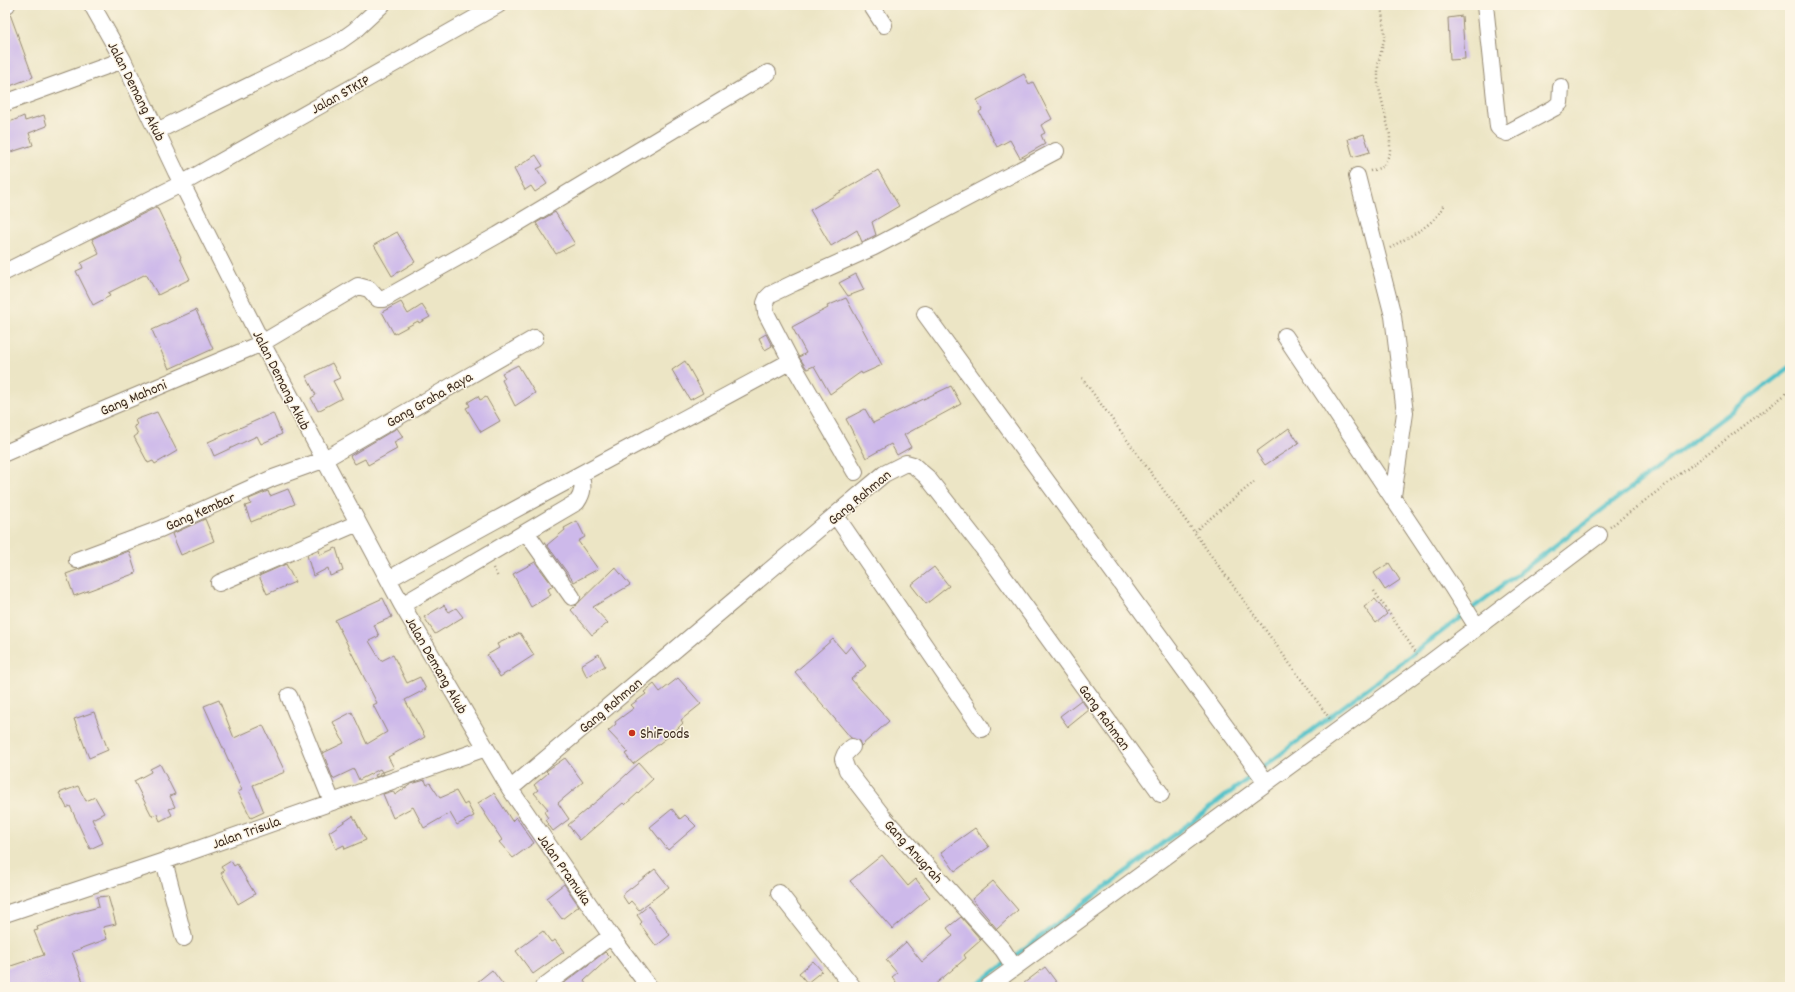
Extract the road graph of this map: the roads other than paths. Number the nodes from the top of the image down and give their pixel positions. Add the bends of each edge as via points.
1 (92, 5) edge
2 (382, 5) edge
3 (498, 5) edge
4 (871, 5) edge
5 (1485, 5) edge
6 (884, 25) dead end
7 (123, 60) junction
8 (768, 73) dead end
9 (1561, 87) dead end
10 (5, 103) edge
11 (157, 131) junction
12 (1056, 151) dead end
13 (1357, 176) road end
14 (180, 178) junction
15 (5, 272) edge
16 (925, 314) dead end
17 (1285, 336) dead end
18 (535, 338) dead end
19 (262, 343) junction
20 (791, 361) junction
21 (5, 453) edge
22 (323, 460) junction
23 (856, 472) dead end
24 (580, 475) junction
25 (1393, 496) junction
26 (836, 516) junction
27 (358, 523) junction
28 (526, 532) junction
29 (1599, 535) road end
30 (77, 560) dead end
31 (389, 579) junction
32 (219, 584) dead end
33 (572, 597) dead end
34 (402, 605) junction
35 (1477, 627) junction
36 (289, 696) dead end
37 (982, 729) dead end
38 (852, 747) dead end
39 (486, 748) junction
40 (1266, 782) junction
41 (510, 789) junction
42 (1161, 794) dead end
43 (332, 802) junction
44 (164, 861) junction
45 (779, 893) dead end
46 (5, 914) edge
47 (611, 936) junction
48 (184, 938) dead end
49 (1013, 965) junction
50 (543, 987) edge
51 (649, 987) edge
52 (853, 987) edge
53 (988, 987) edge

1 - 7 street, Jalan Demang Akub
2 - 11 street via 340,41
3 - 14 street, Jalan STKIP
4 - 6 street
5 - 9 street via 1498,127 1507,133 1554,108 1560,103
7 - 10 street
7 - 11 street, Jalan Demang Akub
8 - 19 street, Gang Mahoni via 498,235 384,300 378,299 365,286 358,286
11 - 14 street, Jalan Demang Akub
12 - 20 street via 874,247 772,294 765,303 766,313
13 - 25 street via 1393,316 1405,413
14 - 15 street, Jalan STKIP
14 - 19 street, Jalan Demang Akub
16 - 40 street
17 - 25 street
18 - 22 street, Gang Graha Raya
19 - 21 street, Gang Mahoni
19 - 22 street, Jalan Demang Akub
20 - 23 street
20 - 24 street
22 - 27 street, Jalan Demang Akub
22 - 30 street, Gang Kembar via 273,478 160,529
24 - 28 street via 583,488 577,502
24 - 31 street
25 - 35 street
26 - 37 street
26 - 41 street, Gang Rahman
26 - 42 street, Gang Rahman via 884,474 897,466 906,463 919,469 985,551
27 - 31 street, Jalan Demang Akub
27 - 32 street
28 - 33 street
28 - 34 street
29 - 35 street
31 - 34 street, Jalan Demang Akub
34 - 39 street, Jalan Demang Akub
35 - 40 street
36 - 43 street
38 - 49 street, Gang Anugrah via 843,759 847,770 885,819 1003,950
39 - 41 street, Jalan Pramuka
39 - 43 street, Jalan Trisula
40 - 49 street
41 - 47 street, Jalan Pramuka
43 - 44 street, Jalan Trisula
44 - 46 street, Jalan Trisula
44 - 48 street
45 - 52 street
47 - 50 street
47 - 51 street, Jalan Pramuka
49 - 53 street

